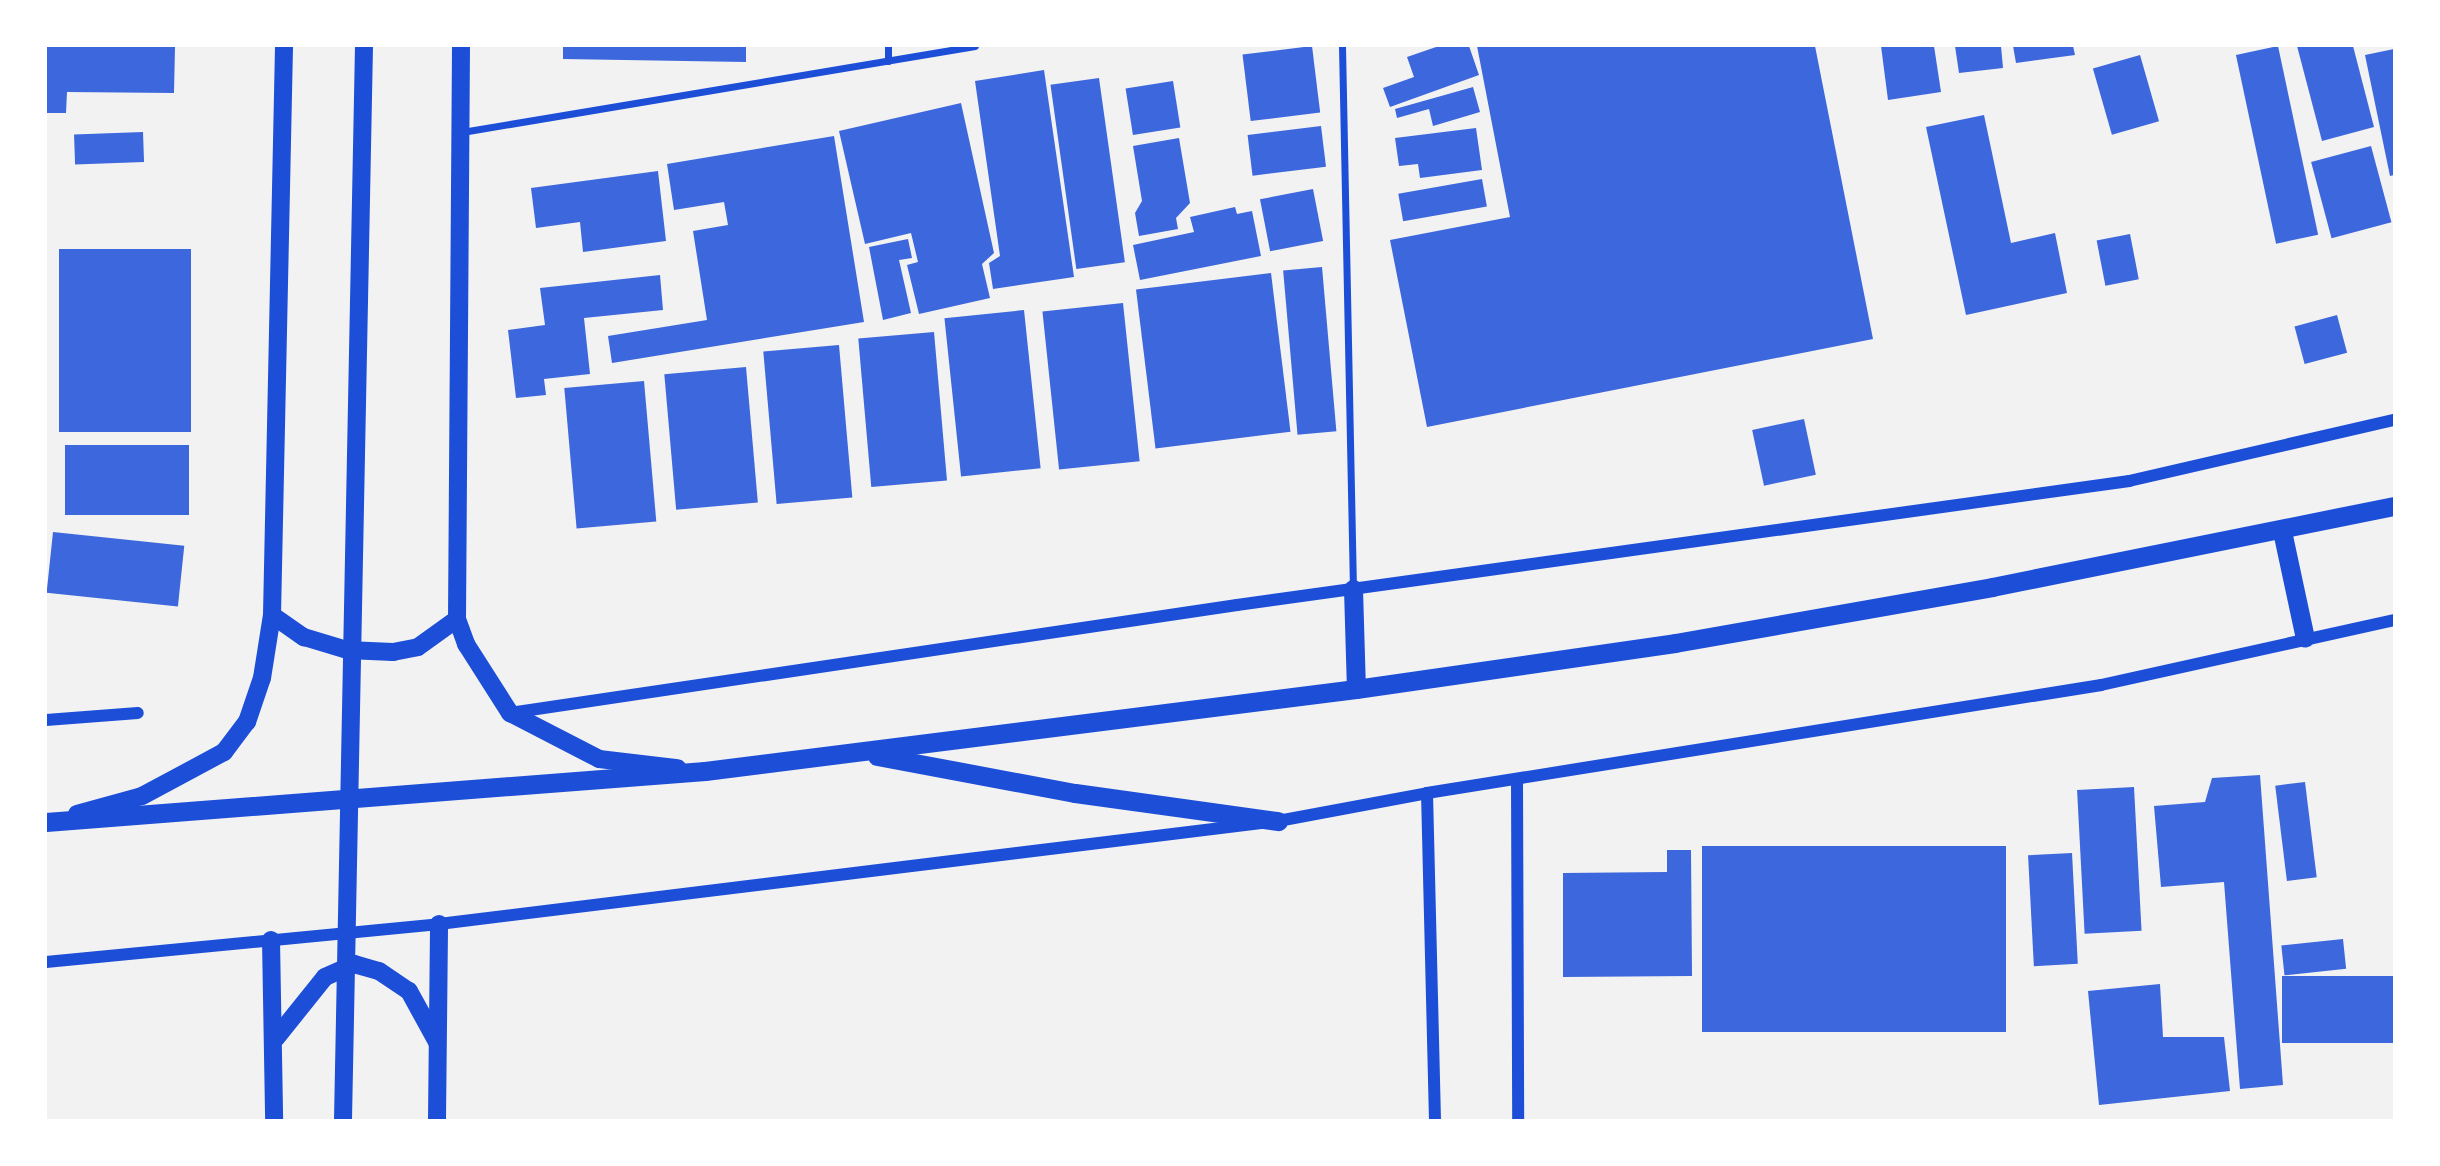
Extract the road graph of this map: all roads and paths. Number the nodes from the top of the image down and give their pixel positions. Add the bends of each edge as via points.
1 (284, 46) edge
2 (367, 46) edge
3 (461, 46) edge
4 (888, 46) edge
5 (975, 46) edge
6 (1342, 46) edge
7 (888, 61) junction
8 (462, 132) junction
9 (2395, 421) edge
10 (2395, 506) edge
11 (2282, 531) junction
12 (1353, 589) junction
13 (272, 615) junction
14 (457, 619) junction
15 (2395, 620) edge
16 (2305, 638) junction
17 (1356, 689) junction
18 (138, 713) dead end
19 (510, 713) junction
20 (46, 720) edge
21 (859, 752) junction
22 (705, 771) junction
23 (1517, 780) junction
24 (1427, 793) junction
25 (49, 821) edge
26 (1278, 821) junction
27 (439, 924) junction
28 (271, 940) junction
29 (46, 962) edge
30 (276, 1038) junction
31 (437, 1042) junction
32 (274, 1121) edge
33 (343, 1121) edge
34 (437, 1121) edge
35 (1435, 1121) edge
36 (1518, 1121) edge

1 - 13 main road
2 - 33 main road
3 - 8 main road
4 - 7 street
5 - 7 street
6 - 12 street
7 - 8 street
8 - 14 main road
9 - 12 street via 2129,481
10 - 11 highway
11 - 16 highway
11 - 17 highway via 1675,643
12 - 17 highway
12 - 19 street
13 - 14 main road via 304,637 347,650 393,652 418,647
13 - 25 main road via 262,678 247,722 223,752 142,796
14 - 19 main road via 470,652
15 - 16 street
16 - 23 street via 2101,685
17 - 21 highway
18 - 20 street
19 - 22 main road via 599,759
21 - 22 highway
21 - 26 highway via 1075,793
22 - 25 highway
23 - 24 street
23 - 36 street
24 - 26 street
24 - 35 street
26 - 27 street
27 - 28 street
27 - 31 main road
28 - 29 street
28 - 30 main road
30 - 31 main road via 325,977 354,964 379,971 409,991
30 - 32 main road
31 - 34 main road

